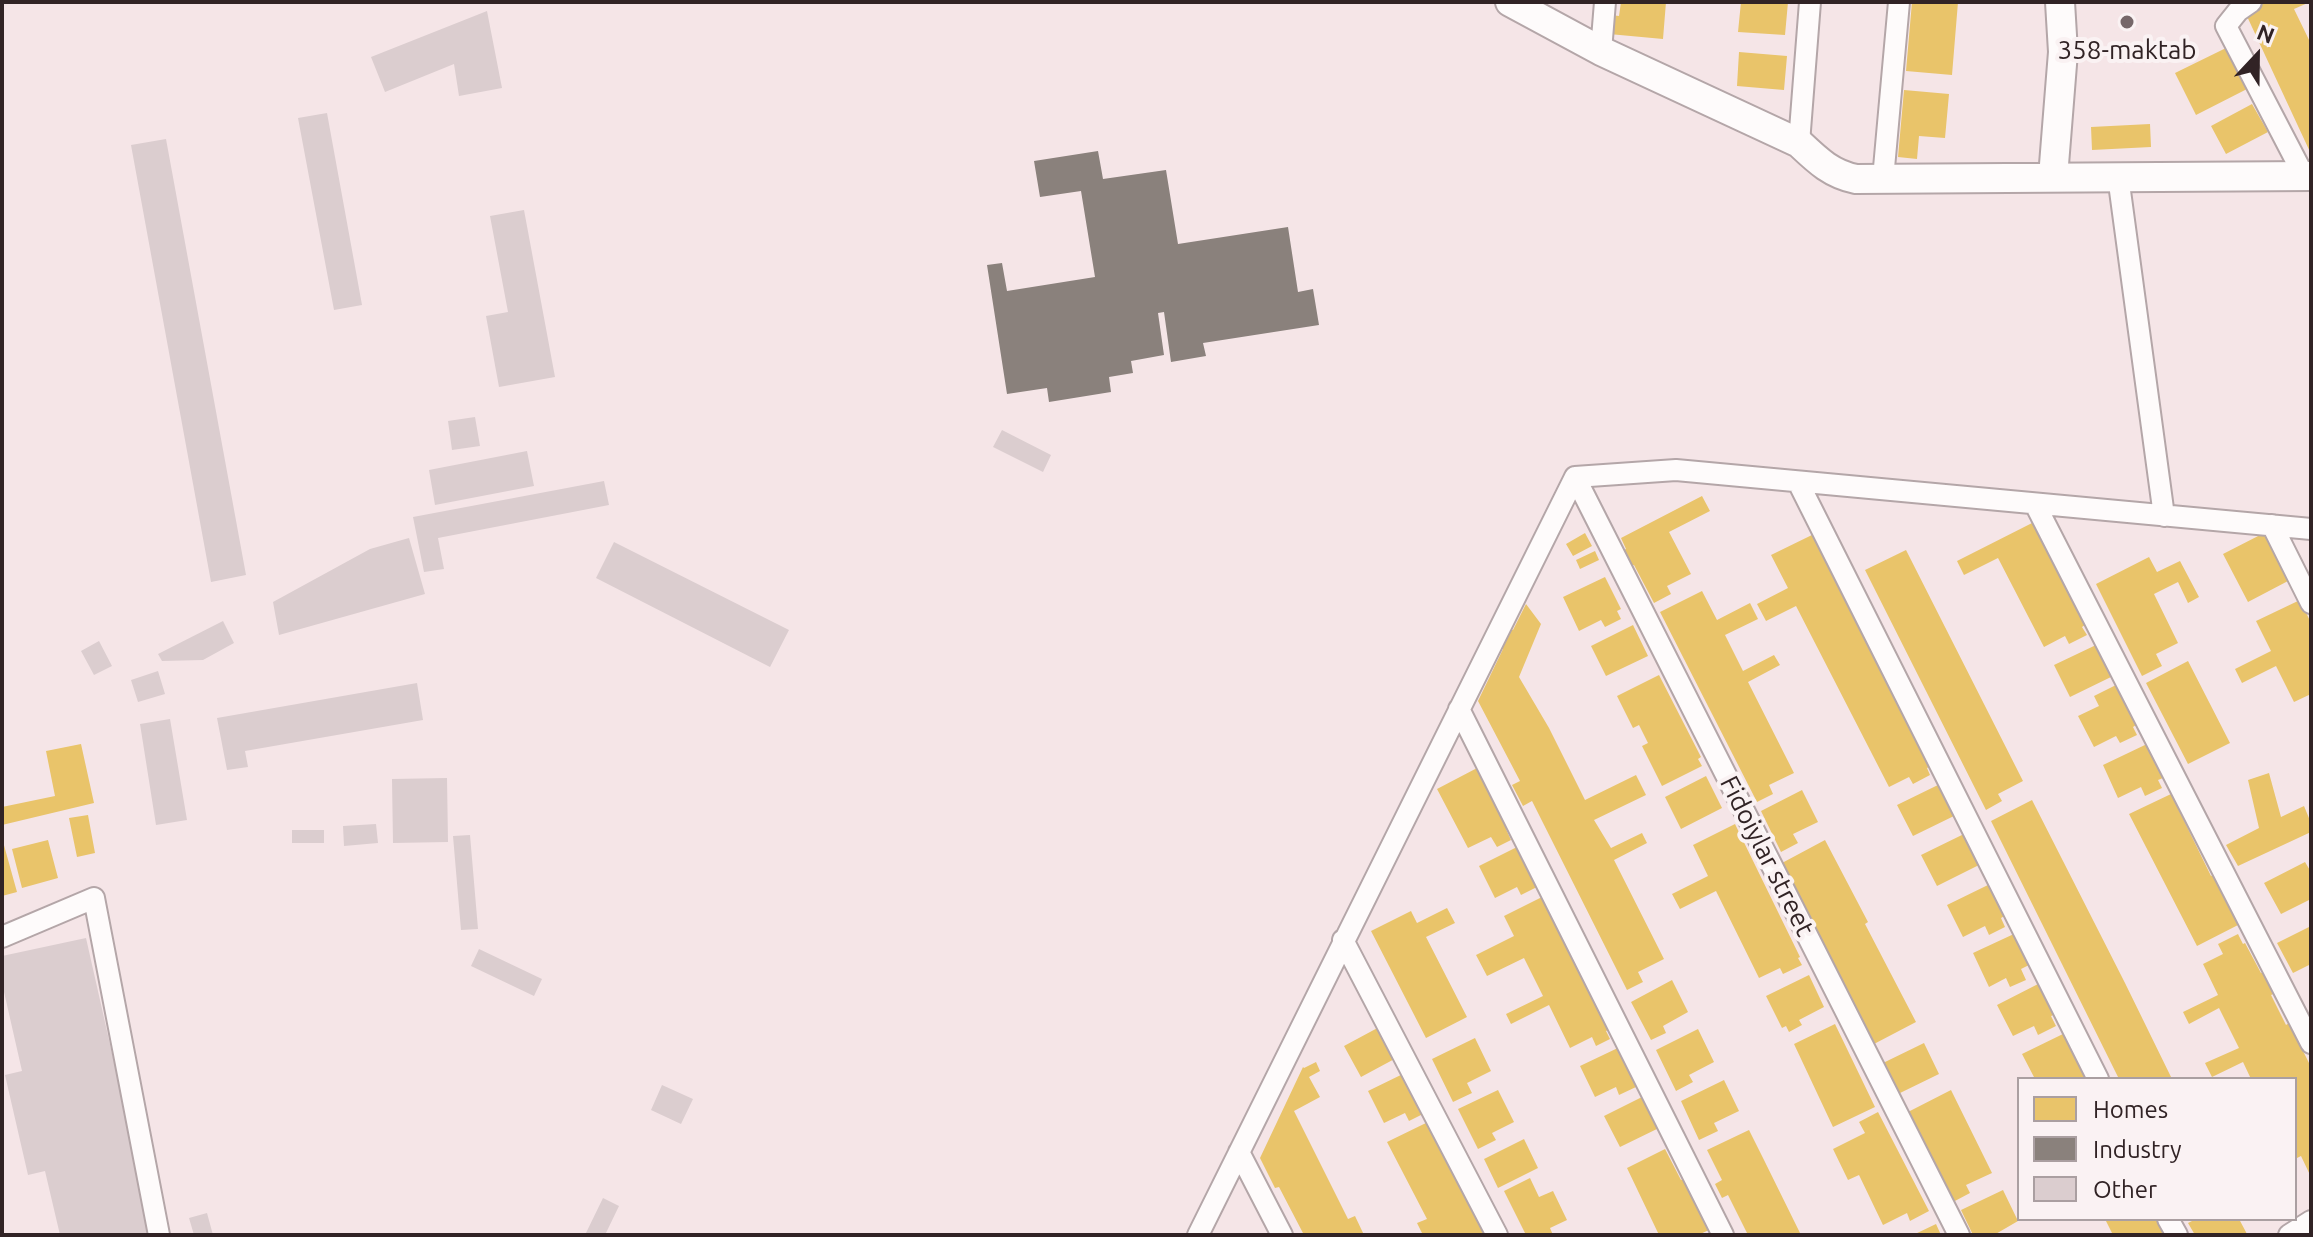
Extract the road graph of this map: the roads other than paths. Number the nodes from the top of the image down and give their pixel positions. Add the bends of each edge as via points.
1 (1510, 2) edge
2 (1605, 2) edge
3 (1810, 2) edge
4 (1899, 2) edge
5 (2060, 2) edge
6 (2251, 2) edge
7 (1601, 51) junction
8 (1799, 143) junction
9 (2118, 176) junction
10 (2308, 176) edge
11 (2053, 177) junction
12 (1883, 179) junction
13 (1575, 477) junction
14 (1798, 482) junction
15 (2035, 504) junction
16 (2164, 516) junction
17 (2272, 525) junction
18 (2311, 529) edge
19 (2311, 603) edge
20 (1459, 709) junction
21 (2, 937) edge
22 (1343, 940) junction
23 (2311, 1043) edge
24 (2097, 1077) edge
25 (1239, 1152) junction
26 (2311, 1221) edge
27 (159, 1235) edge
28 (1198, 1235) edge
29 (1282, 1235) edge
30 (1497, 1235) edge
31 (1723, 1235) edge
32 (1959, 1235) edge
33 (2289, 1235) edge

1 - 7 street
2 - 7 street
3 - 8 street
4 - 12 street
5 - 11 street via 2063,52
6 - 10 street via 2226,26
7 - 8 street
8 - 12 street via 1835,173
9 - 10 street
9 - 11 street
9 - 16 street
11 - 12 street
13 - 14 street via 1676,470
13 - 20 street
13 - 32 street, Fidoiylar street
14 - 15 street
14 - 24 street
15 - 16 street
15 - 23 street
16 - 17 street
17 - 18 street
17 - 19 street
20 - 22 street
20 - 31 street
21 - 27 street via 94,898
22 - 25 street
22 - 30 street
25 - 28 street
25 - 29 street
26 - 33 street

